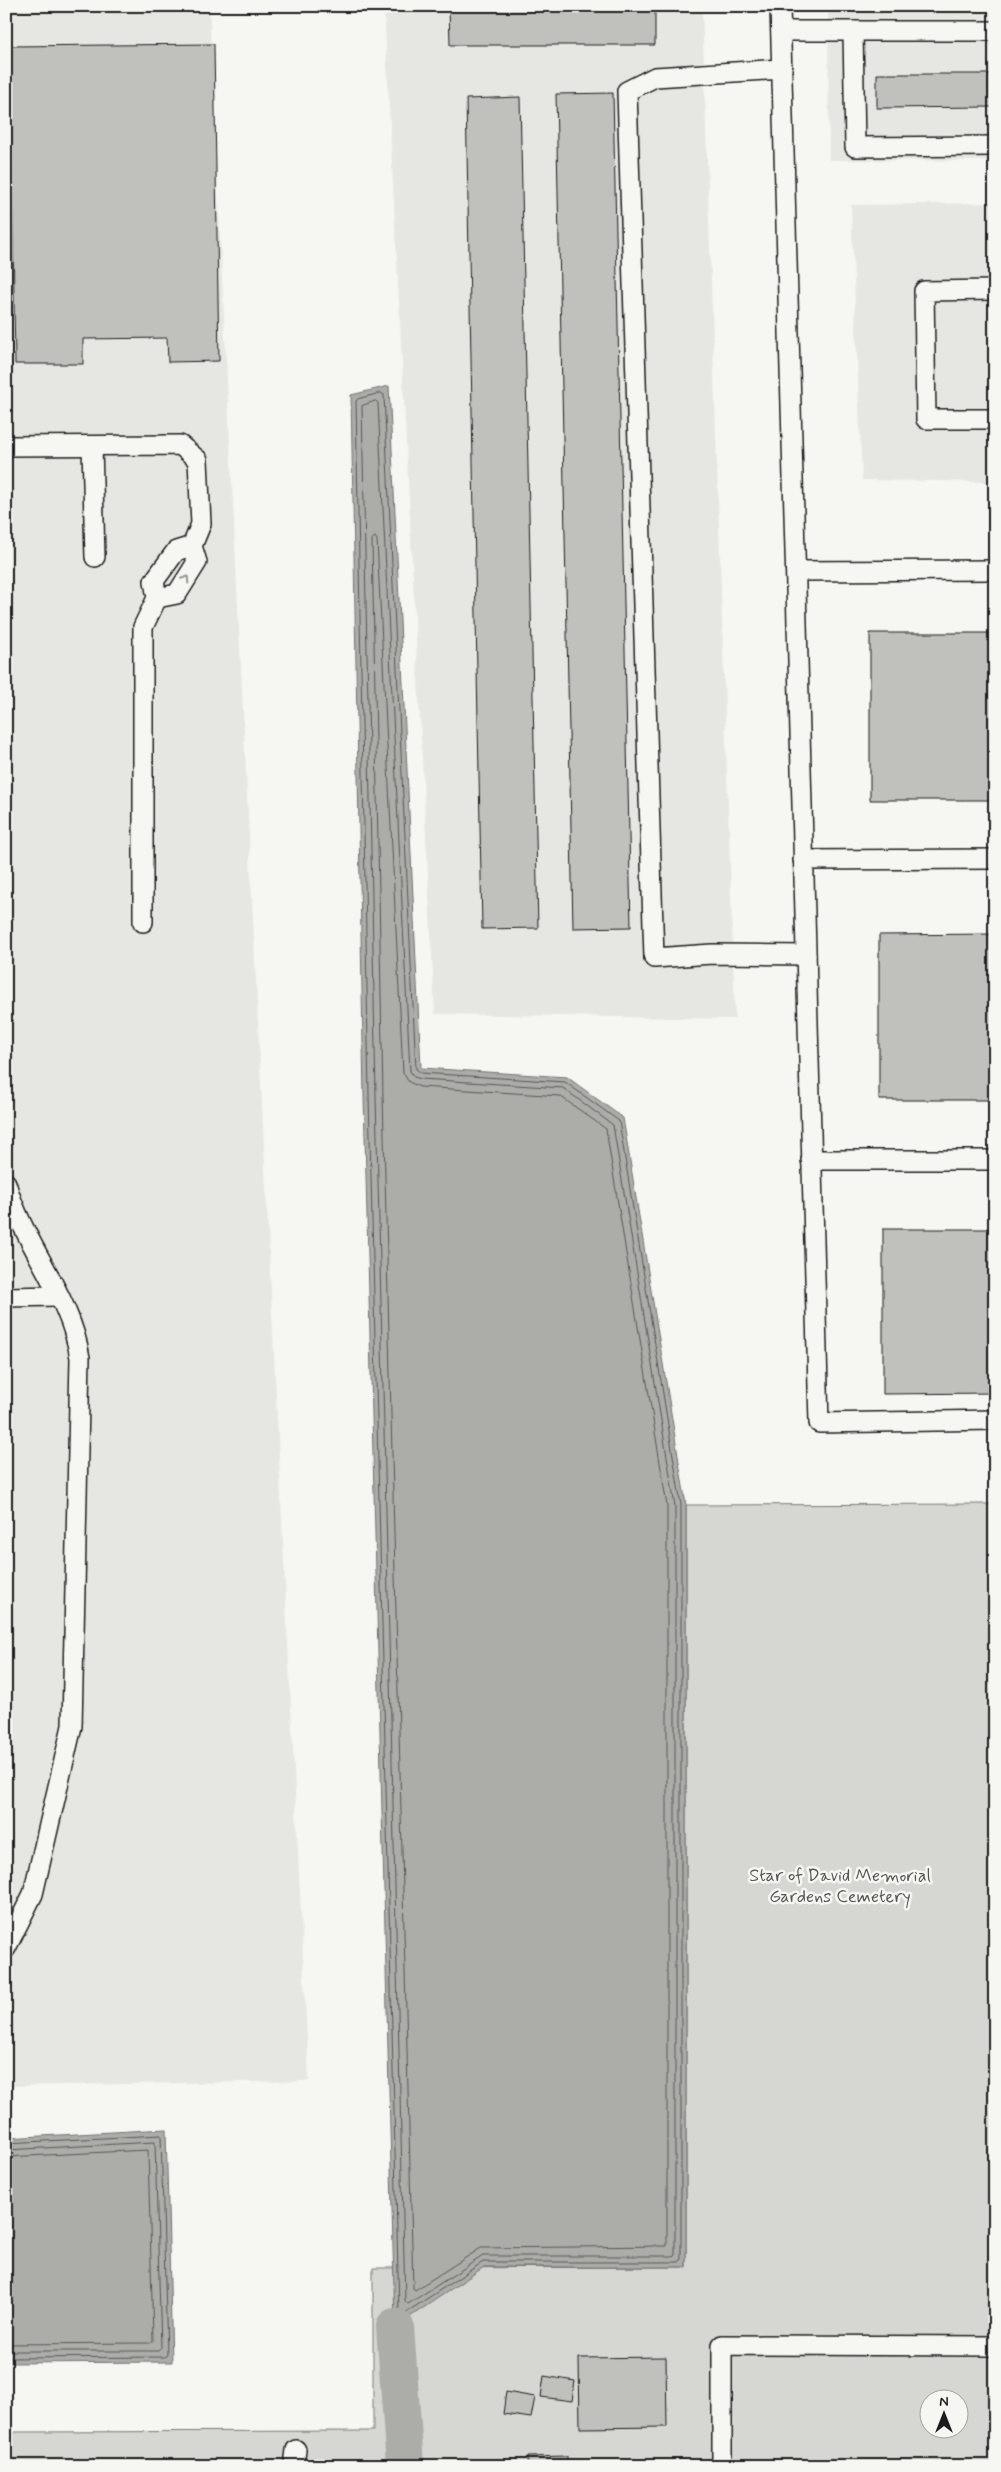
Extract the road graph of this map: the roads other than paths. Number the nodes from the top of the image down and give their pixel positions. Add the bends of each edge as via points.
1 (780, 6) edge
2 (781, 31) junction
3 (853, 31) junction
4 (995, 31) edge
5 (782, 69) junction
6 (995, 146) edge
7 (995, 290) edge
8 (995, 419) edge
9 (6, 446) edge
10 (92, 446) junction
11 (95, 557) dead end
12 (995, 570) edge
13 (796, 571) junction
14 (995, 858) edge
15 (803, 860) junction
16 (144, 922) dead end
17 (806, 956) junction
18 (812, 1160) junction
19 (995, 1160) edge
20 (6, 1183) edge
21 (58, 1296) junction
22 (6, 1297) edge
23 (995, 1420) edge
24 (6, 1948) edge
25 (995, 2346) edge
26 (722, 2466) edge

1 - 2 lane
2 - 3 lane
2 - 5 lane
3 - 4 lane
3 - 6 lane via 855,147
5 - 13 lane
5 - 17 lane via 655,77 627,91 627,101 654,958 712,954
7 - 8 lane via 924,291 926,419
9 - 10 lane
10 - 11 lane
10 - 16 lane via 180,445 198,460 201,524 192,546 197,562 177,594 157,598 143,627
12 - 13 lane
13 - 15 lane
14 - 15 lane
15 - 17 lane
17 - 18 lane
18 - 19 lane
18 - 23 lane via 818,1423
20 - 21 lane
21 - 22 lane
21 - 24 lane via 77,1334 80,1358 72,1726 33,1894
25 - 26 lane via 722,2345

